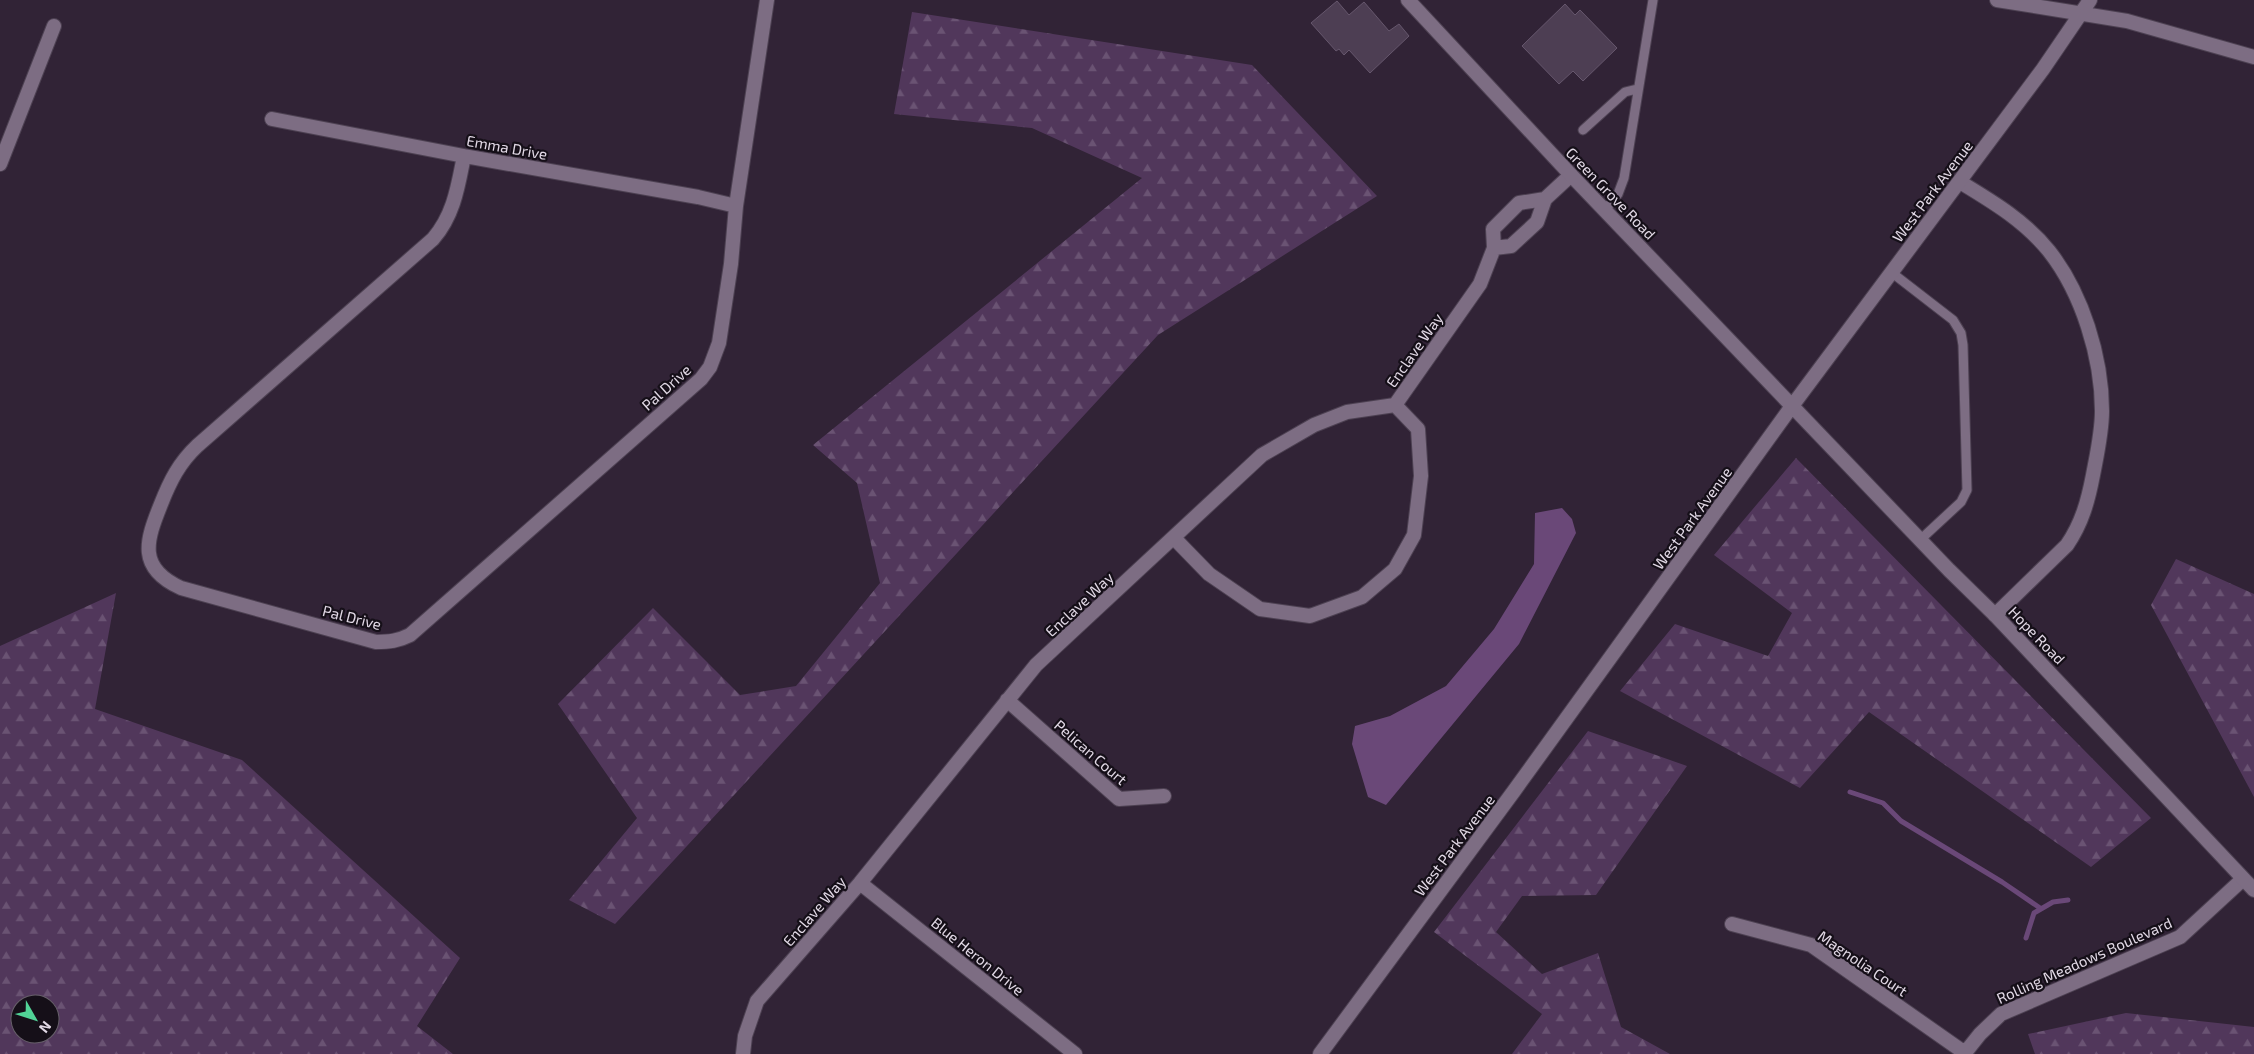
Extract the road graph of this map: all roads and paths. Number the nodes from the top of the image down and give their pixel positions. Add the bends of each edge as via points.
1 (767, 0) edge
2 (1408, 0) edge
3 (1653, 0) edge
4 (1997, 0) edge
5 (2090, 0) edge
6 (2081, 13) junction
7 (54, 26) dead end
8 (2254, 57) edge
9 (1637, 89) junction
10 (272, 119) dead end
11 (1583, 130) dead end
12 (464, 156) junction
13 (0, 164) edge
14 (1572, 175) junction
15 (1960, 182) junction
16 (1545, 199) junction
17 (736, 206) junction
18 (1605, 210) junction
19 (1494, 248) junction
20 (1891, 272) junction
21 (1395, 404) junction
22 (1792, 406) junction
23 (1174, 538) junction
24 (1920, 540) junction
25 (1995, 615) junction
26 (1007, 700) junction
27 (1164, 796) dead end
28 (2243, 879) junction
29 (860, 883) junction
30 (2254, 890) edge
31 (1732, 924) dead end
32 (743, 1054) edge
33 (1075, 1054) edge
34 (1320, 1054) edge
35 (1964, 1054) edge

1 - 17 street, Pal Drive
2 - 14 street, Green Grove Road
3 - 9 lane
4 - 6 street
5 - 6 street, West Park Avenue
6 - 8 street via 2127,21
6 - 15 street, West Park Avenue
7 - 13 street
9 - 11 lane via 1625,92
9 - 18 lane via 1624,178 1618,194
10 - 12 street, Emma Drive
12 - 17 street, Emma Drive
12 - 17 street, Pal Drive via 450,215 433,239 197,446 172,477 149,536 148,551 159,575 168,582 376,642 390,642 410,634 701,379 710,367 719,343
14 - 16 street
14 - 18 street, Green Grove Road
15 - 20 street, West Park Avenue
15 - 25 street via 2020,221 2060,266 2079,302 2087,326 2102,411 2088,497 2076,532 2067,545
16 - 19 street via 1537,222 1511,246
16 - 19 street, Enclave Way via 1519,203 1493,229
18 - 22 street, Green Grove Road
19 - 21 street, Enclave Way via 1480,284
20 - 22 street, West Park Avenue
20 - 24 lane via 1953,320 1961,333 1963,345 1967,490 1961,502
21 - 23 street, Enclave Way via 1347,412 1314,425 1262,455
21 - 23 street via 1418,429 1421,476 1414,536 1395,569 1362,597 1310,616 1260,609 1209,574
22 - 24 street, Hope Road
22 - 34 street, West Park Avenue
23 - 26 street, Enclave Way via 1036,665
24 - 25 street, Hope Road
25 - 28 street, Hope Road
26 - 27 street, Pelican Court via 1119,799
26 - 29 street, Enclave Way
28 - 30 street, Hope Road
28 - 35 street, Rolling Meadows Boulevard via 2180,936 2001,1014
29 - 32 street, Enclave Way via 757,1001 745,1036
29 - 33 street, Blue Heron Drive
31 - 35 street, Magnolia Court via 1811,945

